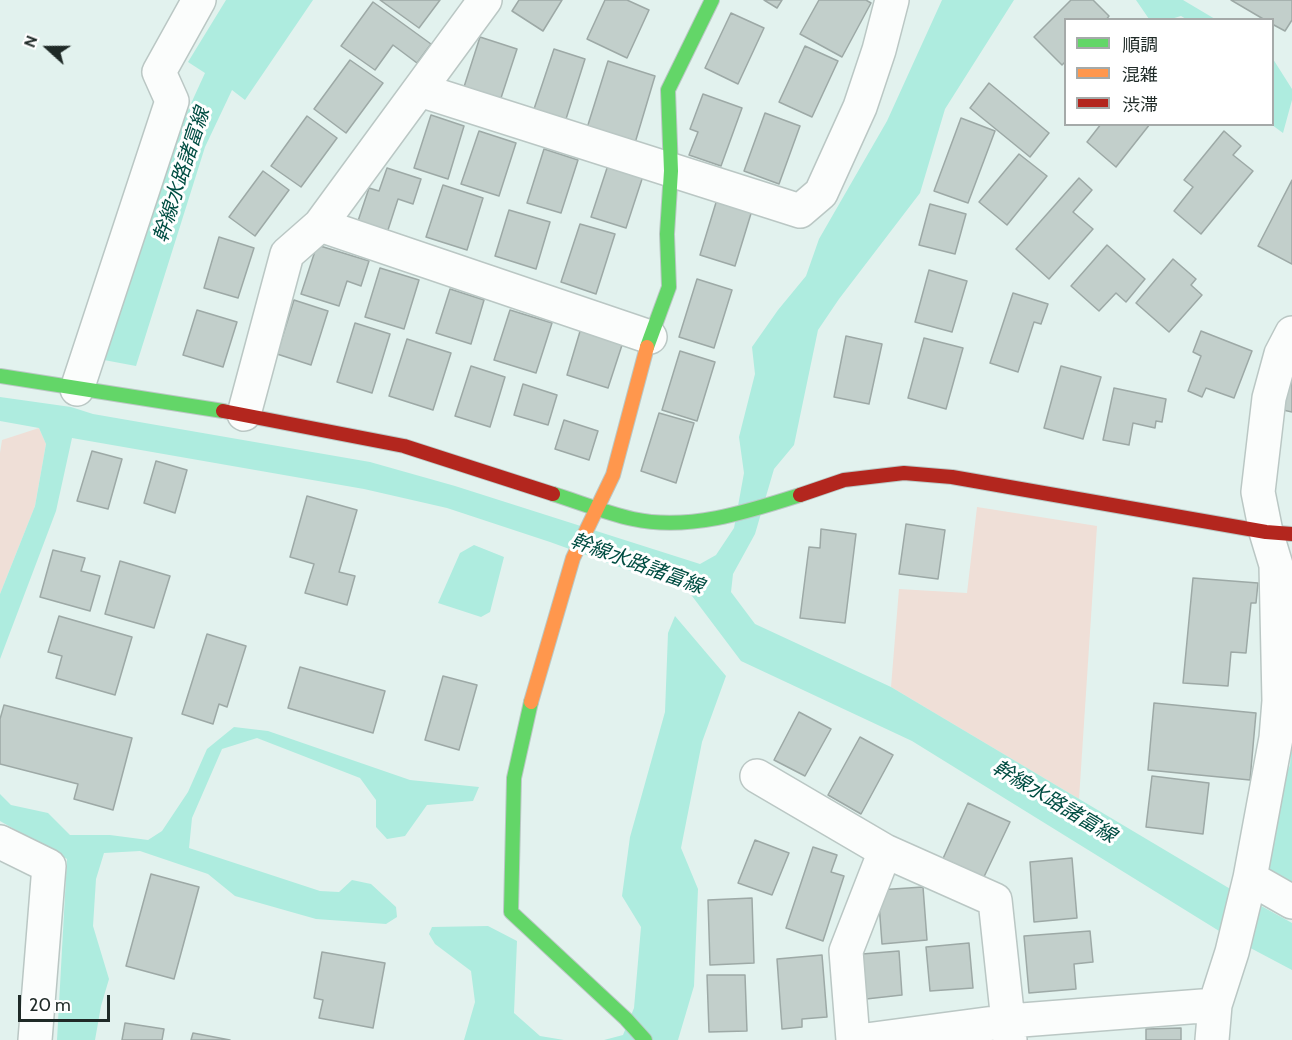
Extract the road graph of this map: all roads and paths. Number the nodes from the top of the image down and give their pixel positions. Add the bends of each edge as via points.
1 (199, 0) edge
2 (485, 0) edge
3 (712, 0) edge
4 (892, 0) edge
5 (420, 90) junction
6 (671, 171) junction
7 (320, 225) junction
8 (1292, 333) edge
9 (650, 337) junction
10 (0, 376) edge
11 (77, 389) junction
12 (244, 414) junction
13 (596, 507) junction
14 (1279, 533) edge
15 (757, 776) dead end
16 (0, 842) edge
17 (885, 851) junction
18 (1250, 878) junction
19 (1292, 902) edge
20 (1215, 1005) junction
21 (1010, 1030) edge
22 (35, 1040) edge
23 (645, 1040) edge
24 (853, 1040) edge
25 (866, 1040) edge
26 (1212, 1040) edge

1 - 11 street via 159,72 172,101
2 - 5 street
3 - 6 street via 668,90
4 - 6 street via 860,107 821,193 800,211
5 - 6 street
5 - 7 street
6 - 9 street via 669,287
7 - 9 street
7 - 12 street via 287,254
8 - 14 street via 1281,354 1269,398 1258,492
9 - 13 street via 613,475
10 - 11 street
11 - 12 street
12 - 13 street via 404,446
13 - 14 street via 633,519 677,523 724,517 844,480 904,473 952,477
13 - 23 street via 573,558 535,683 514,778 511,912
14 - 18 street via 1276,738
15 - 17 street
16 - 22 street via 49,866
17 - 21 street via 995,900
17 - 24 street via 846,951
18 - 19 street
18 - 20 street
20 - 21 street
20 - 26 street
21 - 25 street

